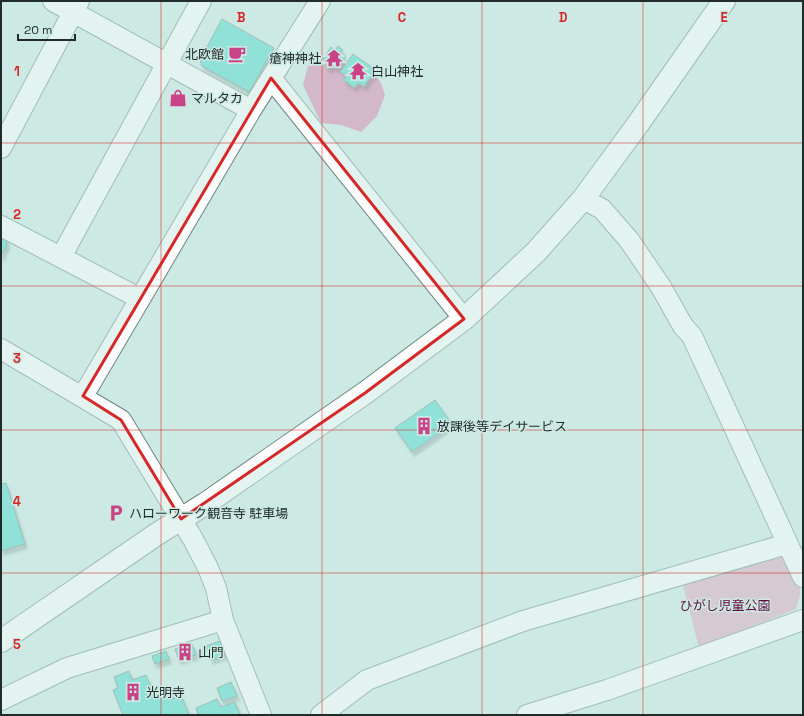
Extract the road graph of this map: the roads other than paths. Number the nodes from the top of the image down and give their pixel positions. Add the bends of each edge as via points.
1 (53, 1) edge
2 (201, 1) edge
3 (320, 1) edge
4 (724, 1) edge
5 (76, 6) edge
6 (167, 64) junction
7 (271, 78) junction
8 (251, 110) junction
9 (1, 148) edge
10 (583, 199) junction
11 (1, 226) edge
12 (61, 257) junction
13 (139, 298) junction
14 (464, 319) junction
15 (1, 349) edge
16 (83, 396) junction
17 (181, 519) junction
18 (786, 544) junction
19 (803, 577) edge
20 (223, 620) junction
21 (803, 620) edge
22 (1, 641) edge
23 (1, 700) edge
24 (261, 715) edge
25 (321, 715) edge
26 (527, 715) edge

1 - 5 street
2 - 6 street
3 - 7 street
4 - 10 street
5 - 6 street
5 - 9 street
6 - 8 street
6 - 12 street
7 - 8 street
7 - 14 street
8 - 13 street
10 - 14 street via 536,252
10 - 18 street via 602,209 629,240 661,287 683,326 692,336
11 - 12 street
12 - 13 street
13 - 16 street
14 - 17 street via 365,393
15 - 16 street
16 - 17 street via 121,420
17 - 20 street via 208,568 216,588
17 - 22 street
18 - 19 street
18 - 25 street via 523,621 367,680
20 - 23 street via 67,668
20 - 24 street
21 - 26 street via 607,690

